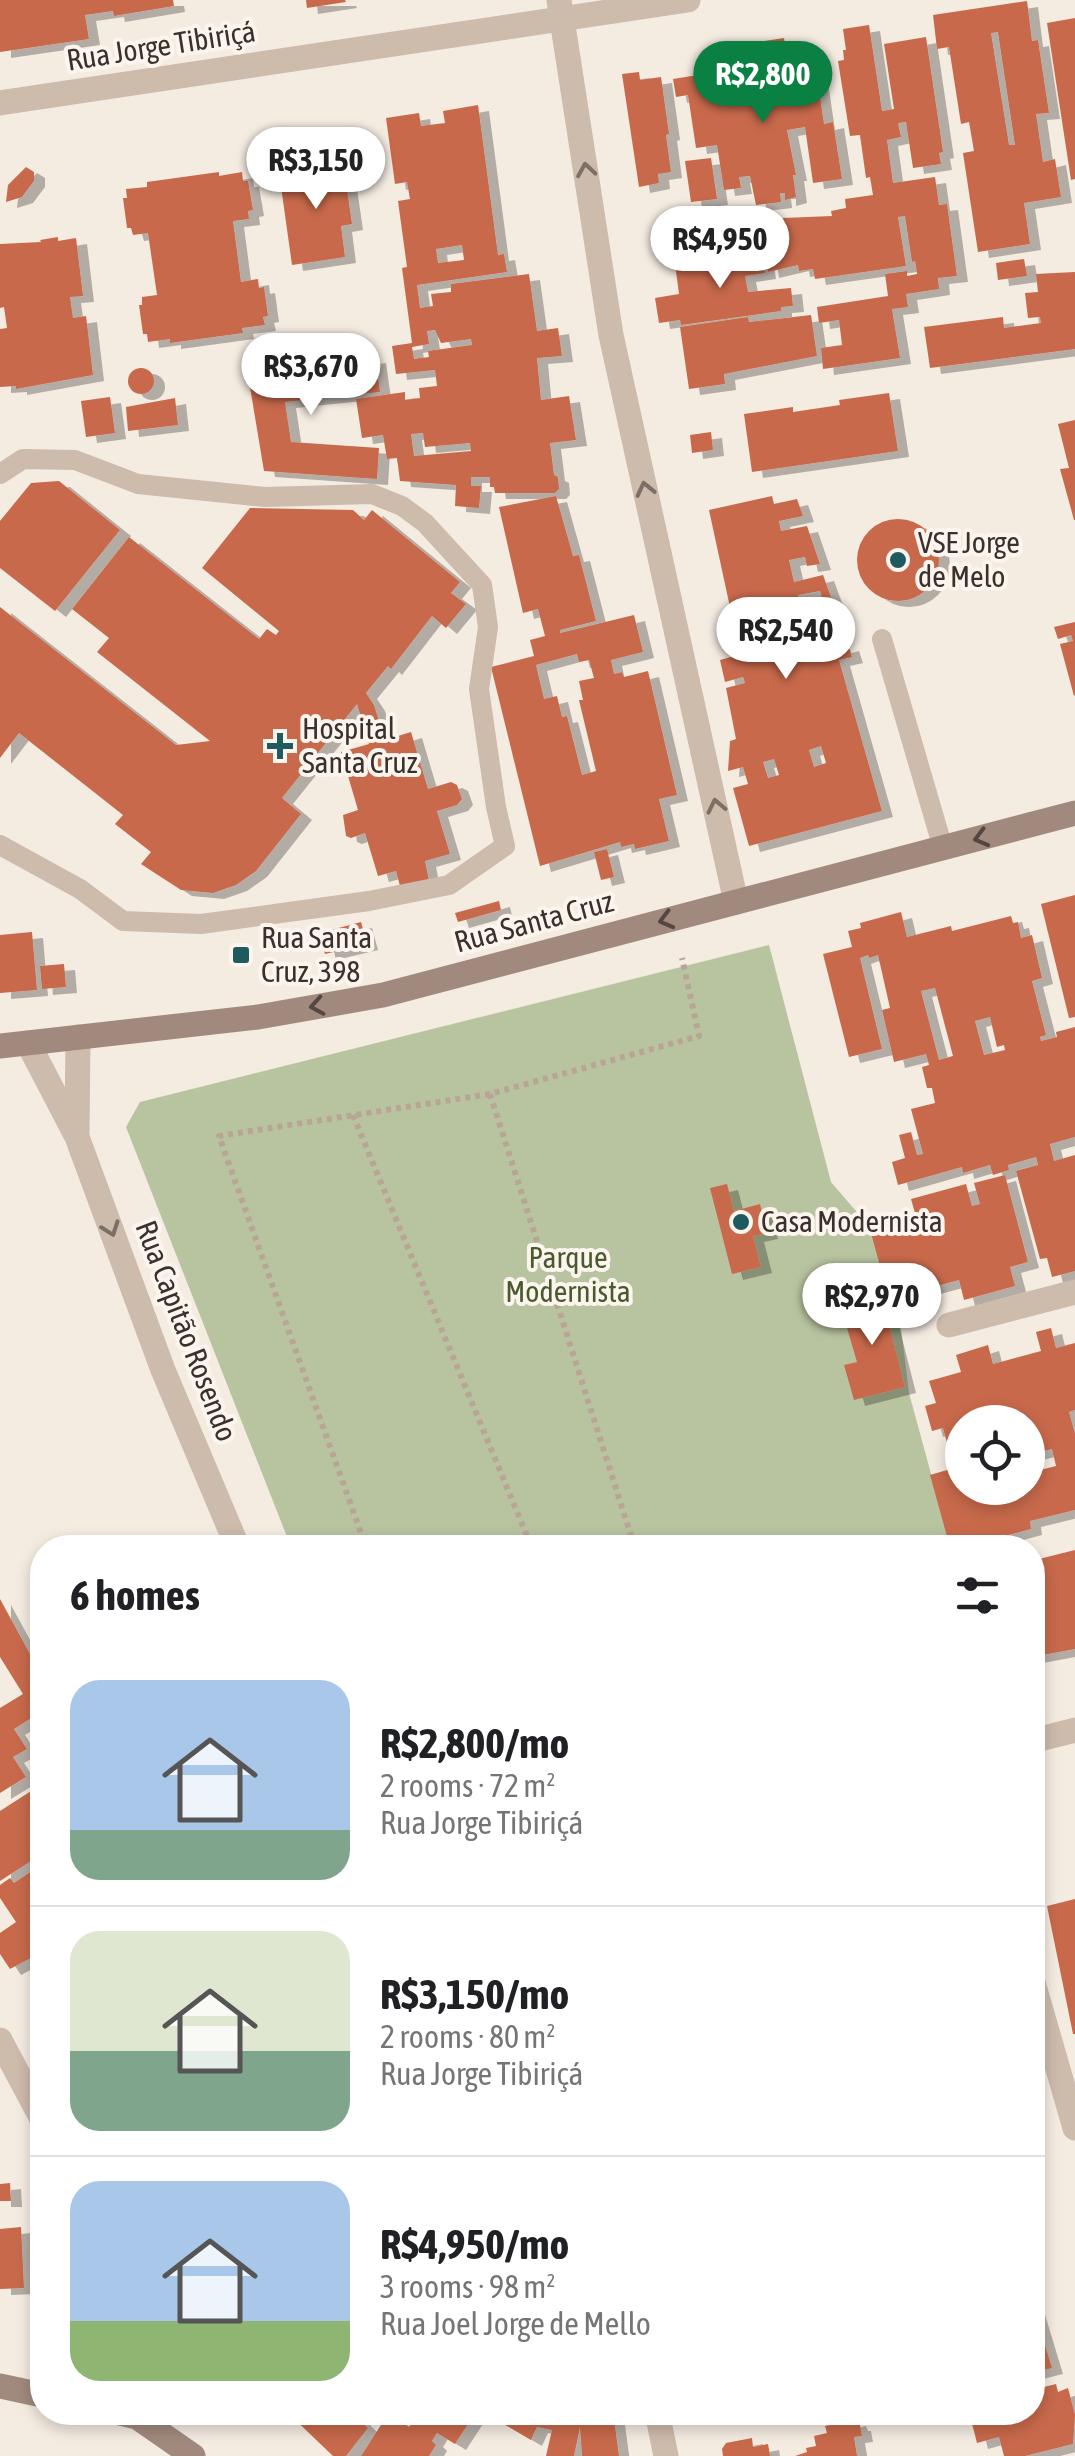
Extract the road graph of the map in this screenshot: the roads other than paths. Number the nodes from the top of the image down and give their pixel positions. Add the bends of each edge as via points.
1 (688, 0) edge
2 (561, 10) edge
3 (0, 103) edge
4 (0, 474) edge
5 (882, 638) dead end
6 (1075, 813) edge
7 (0, 845) edge
8 (943, 848) junction
9 (736, 902) junction
10 (78, 1037) junction
11 (28, 1043) junction
12 (0, 1046) edge
13 (77, 1138) junction
14 (1075, 1292) edge
15 (949, 1325) dead end
16 (233, 1535) edge
17 (1075, 1730) edge
18 (1045, 1738) edge
19 (1045, 2024) edge
20 (0, 2040) edge
21 (30, 2096) edge
22 (1075, 2128) edge
23 (0, 2386) edge
24 (30, 2393) edge
25 (146, 2425) edge
26 (660, 2425) edge
27 (192, 2456) edge
28 (666, 2456) edge

1 - 2 street, Rua Jorge Tibiriçá
2 - 3 street, Rua Jorge Tibiriçá
9 -> 2 street via 611,336
4 - 7 lane via 23,459 75,460 138,484 265,497 372,494 402,506 482,585 488,627 480,689 505,846 449,886 201,924 123,921 80,888
5 - 8 lane
6 -> 8 street, Rua Santa Cruz
8 - 9 street, Rua Santa Cruz
9 -> 10 street, Rua Santa Cruz via 383,994
10 - 11 street, Rua Santa Cruz
10 - 13 street, Rua Capitão Rosendo
11 - 12 street, Rua Santa Cruz
11 - 13 street, Rua Capitão Rosendo
13 -> 16 street, Rua Capitão Rosendo
14 - 15 street
17 - 18 street
19 - 22 street
20 - 21 street
23 - 24 street
25 - 27 street
26 - 28 street

